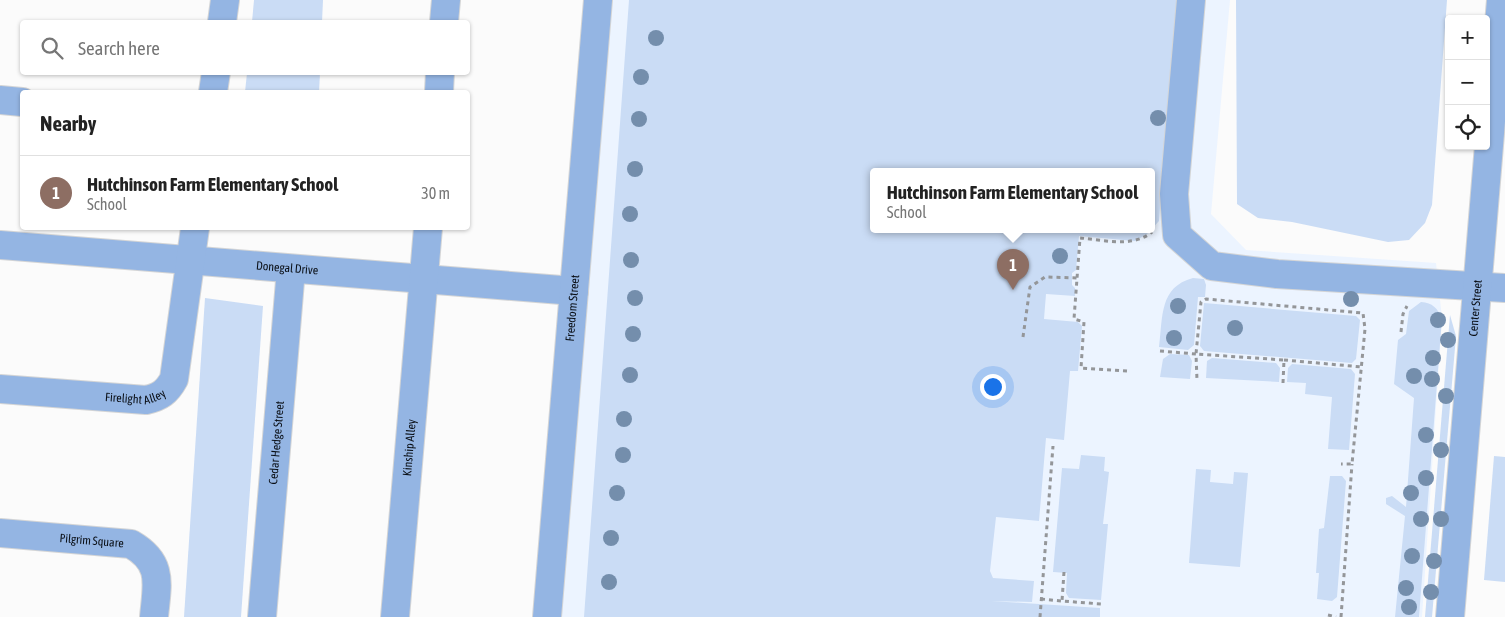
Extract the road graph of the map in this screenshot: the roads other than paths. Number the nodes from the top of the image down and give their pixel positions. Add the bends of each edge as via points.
1 (225, 0) edge
2 (446, 0) edge
3 (598, 0) edge
4 (1191, 0) edge
5 (1501, 0) edge
6 (222, 20) edge
7 (444, 20) edge
8 (216, 75) edge
9 (440, 75) edge
10 (213, 90) edge
11 (439, 90) edge
12 (0, 100) edge
13 (20, 102) edge
14 (195, 230) edge
15 (428, 230) edge
16 (0, 245) edge
17 (190, 260) junction
18 (291, 269) junction
19 (423, 279) junction
20 (1478, 286) junction
21 (1505, 288) edge
22 (574, 291) junction
23 (0, 389) edge
24 (0, 533) edge
25 (154, 617) edge
26 (262, 617) edge
27 (395, 617) edge
28 (547, 617) edge
29 (1450, 617) edge

1 - 6 street
2 - 7 street
3 - 22 street, Freedom Street
4 - 20 street via 1174,194 1177,235 1212,266 1277,274
5 - 20 street, Center Street
8 - 10 street
9 - 11 street
12 - 13 street
14 - 17 street
15 - 19 street, Kinship Alley
16 - 17 street, Donegal Drive
17 - 18 street, Donegal Drive
17 - 23 street, Firelight Alley via 174,379 158,397 146,400
18 - 19 street, Donegal Drive
18 - 26 street, Cedar Hedge Street
19 - 22 street, Donegal Drive
19 - 27 street, Kinship Alley
20 - 21 street
20 - 29 street, Center Street
22 - 28 street, Freedom Street
24 - 25 street, Pilgrim Square via 130,544 144,552 157,574

